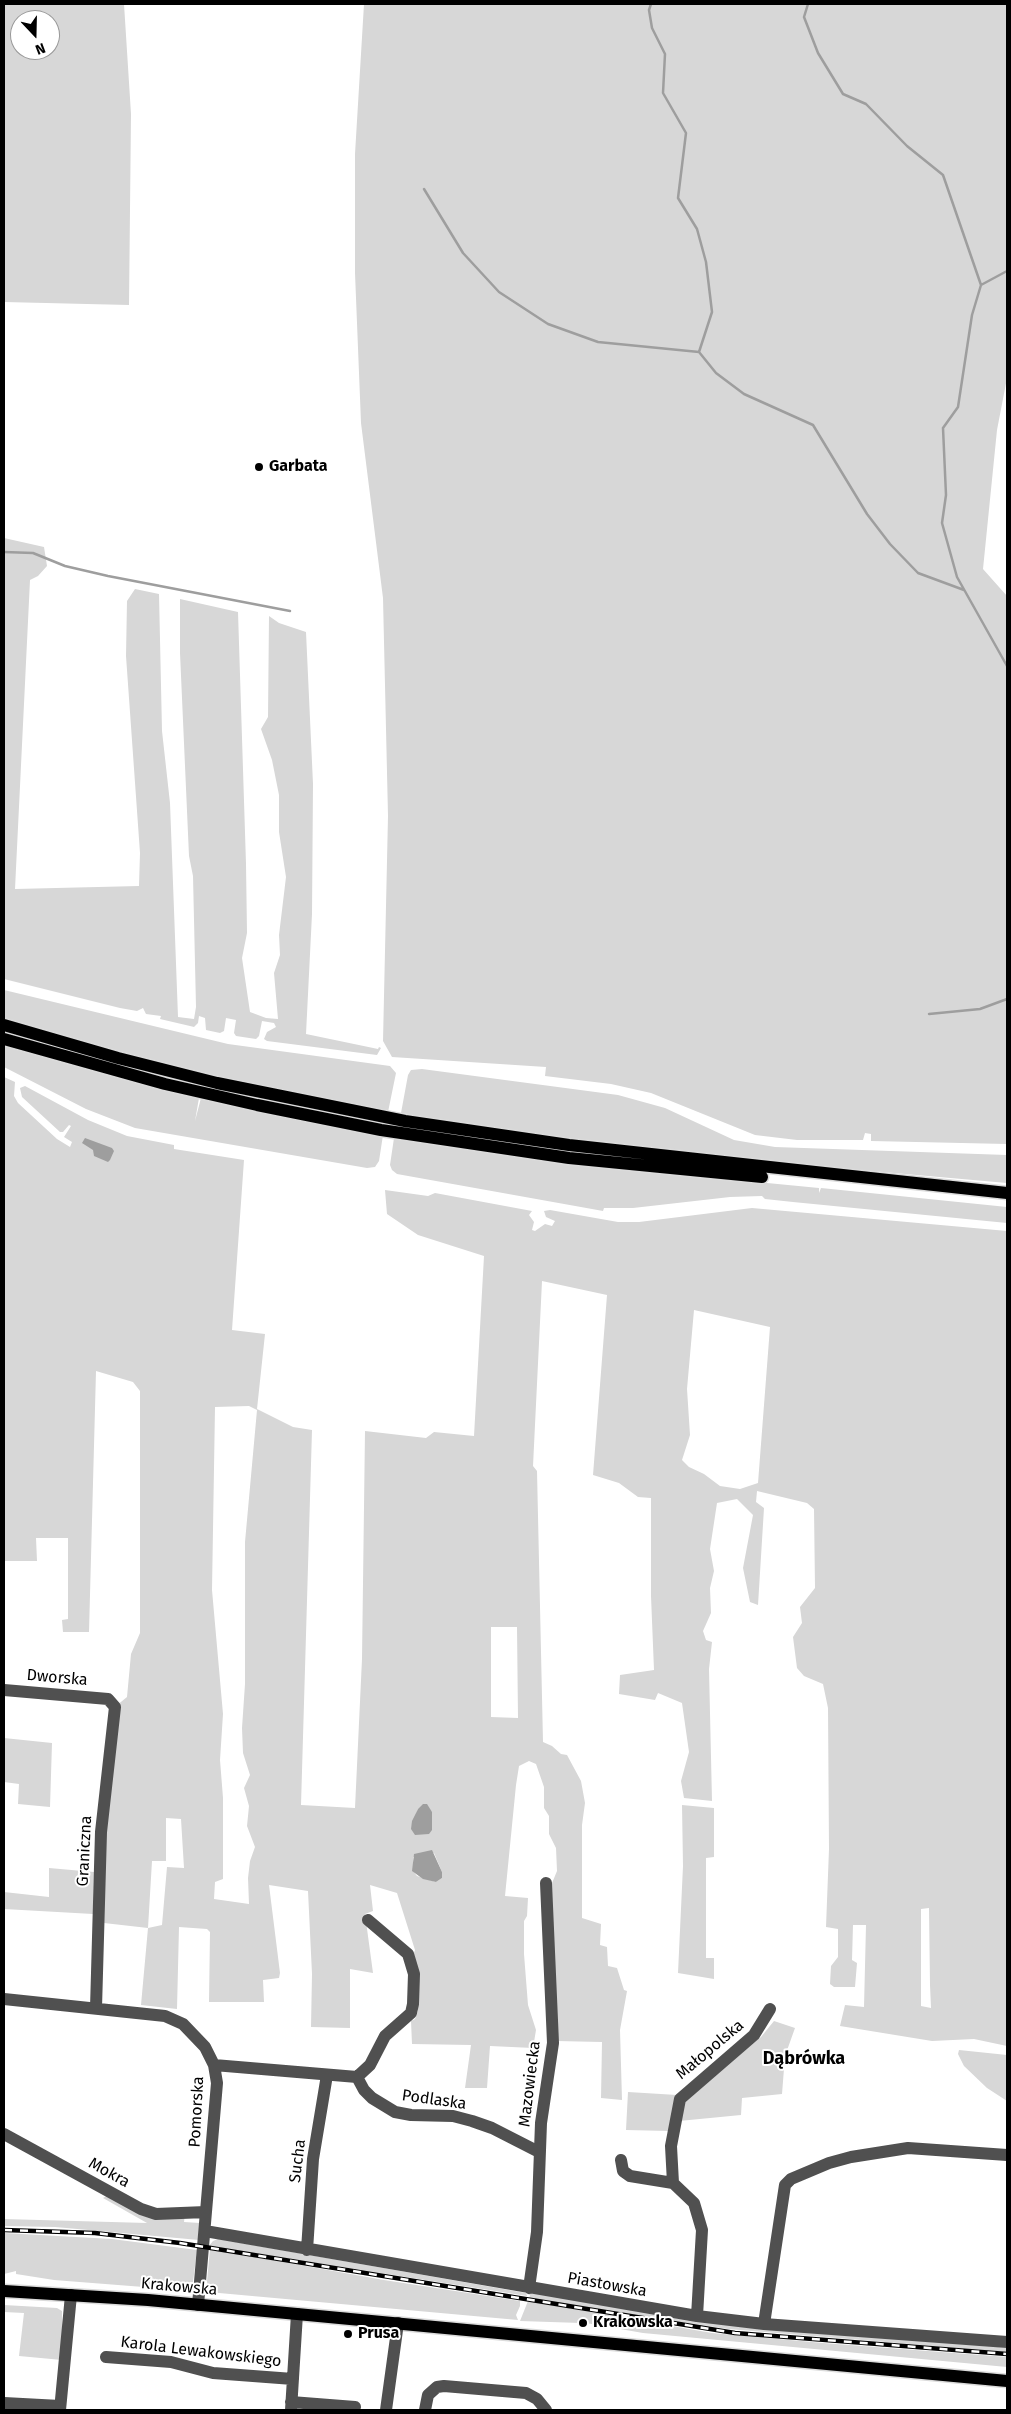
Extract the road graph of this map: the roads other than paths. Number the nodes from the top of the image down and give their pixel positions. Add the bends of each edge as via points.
1 (4, 1025) edge
2 (4, 1039) edge
3 (1007, 1193) edge
4 (1007, 1202) edge
5 (4, 1690) edge
6 (108, 1699) joint
7 (546, 1883) dead end
8 (368, 1920) dead end
9 (4, 1999) edge
10 (96, 2008) junction
11 (770, 2009) dead end
12 (214, 2065) junction
13 (327, 2075) junction
14 (357, 2077) junction
15 (4, 2134) edge
16 (539, 2152) junction
17 (1007, 2155) edge
18 (621, 2160) dead end
19 (673, 2183) junction
20 (206, 2212) junction
21 (205, 2231) junction
22 (307, 2250) junction
23 (529, 2288) junction
24 (4, 2291) edge
25 (71, 2295) junction
26 (198, 2305) junction
27 (297, 2314) junction
28 (697, 2316) junction
29 (398, 2323) junction
30 (764, 2324) junction
31 (1007, 2342) edge
32 (106, 2357) dead end
33 (293, 2379) junction
34 (1007, 2382) edge
35 (4, 2403) edge
36 (291, 2406) edge
37 (355, 2407) dead end
38 (60, 2408) edge
39 (386, 2410) edge
40 (425, 2410) edge
41 (546, 2410) edge

1 - 3 main road via 216,1083 405,1121 577,1146
2 - 4 main road via 190,1090 422,1137 614,1163
5 - 6 street, Dworska
6 - 10 street, Graniczna via 115,1712 101,1832
7 - 16 street, Mazowiecka via 553,2042
8 - 14 street via 408,1954 414,1974 413,2004 411,2013 385,2036 370,2065
9 - 10 street, Pomorska
10 - 12 street, Pomorska via 175,2019 200,2040
11 - 19 street, Małopolska via 754,2035 680,2099 670,2146
12 - 13 street
12 - 20 street, Pomorska via 217,2082
13 - 14 street
13 - 22 street, Sucha via 314,2159
14 - 16 street, Podlaska via 372,2098 395,2112 453,2116 472,2121
15 - 20 street, Mokra via 141,2209 156,2214
16 - 23 street, Mazowiecka via 538,2232
17 - 30 street via 908,2148 851,2157 791,2179 784,2185
18 - 19 street via 623,2171 630,2176
19 - 28 street via 694,2203 702,2230
20 - 21 street, Pomorska
21 - 22 street, Piastowska
21 - 26 street, Pomorska
22 - 23 street, Piastowska
23 - 28 street, Piastowska
24 - 25 main road, Krakowska
25 - 26 main road, Krakowska
25 - 38 street
26 - 27 main road, Krakowska
27 - 29 main road, Krakowska
27 - 33 street
28 - 30 street, Piastowska
29 - 34 main road, Krakowska
29 - 39 street
30 - 31 street, Piastowska
32 - 33 street, Karola Lewakowskiego via 171,2362 213,2373
33 - 36 street
35 - 38 street
36 - 37 street
40 - 41 street via 428,2395 437,2387 444,2386 526,2393 537,2399

